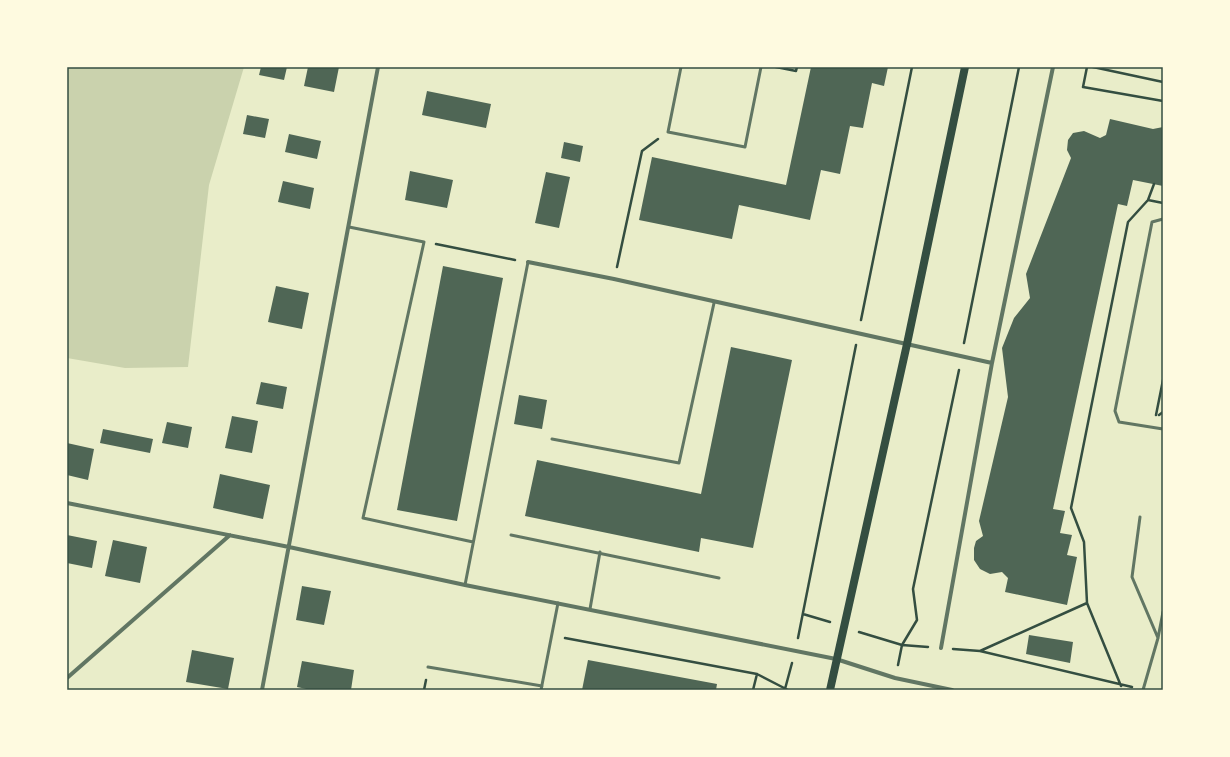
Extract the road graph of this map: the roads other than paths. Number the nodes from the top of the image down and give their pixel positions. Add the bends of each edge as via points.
1 (378, 67) edge
2 (681, 67) edge
3 (761, 67) edge
4 (965, 67) edge
5 (1053, 67) edge
6 (1163, 219) edge
7 (349, 227) junction
8 (528, 262) joint
9 (714, 302) junction
10 (907, 344) junction
11 (992, 363) junction
12 (1163, 429) edge
13 (552, 439) dead end
14 (67, 503) edge
15 (1140, 517) dead end
16 (230, 535) junction
17 (511, 535) dead end
18 (474, 542) junction
19 (289, 547) junction
20 (600, 552) junction
21 (719, 578) dead end
22 (465, 585) junction
23 (558, 603) junction
24 (590, 609) junction
25 (1163, 612) edge
26 (1158, 638) junction
27 (941, 648) road end
28 (836, 659) junction
29 (428, 668) dead end
30 (67, 678) edge
31 (542, 688) edge
32 (925, 688) edge
33 (1144, 689) edge
34 (262, 690) edge
35 (830, 690) edge
36 (952, 690) edge

1 - 7 street
2 - 3 lane via 668,132 745,147
4 - 10 main road
5 - 11 street
6 - 12 lane via 1152,222 1115,411 1119,422
7 - 18 lane via 424,242 363,518
7 - 19 street
8 - 9 street
8 - 18 lane
9 - 10 street
9 - 13 lane via 679,463
10 - 11 street
10 - 28 main road
11 - 27 street
14 - 16 street
15 - 26 lane via 1132,577
16 - 19 street
16 - 30 street
17 - 20 lane
18 - 22 lane
19 - 22 street
19 - 34 street
20 - 21 lane
20 - 24 lane
22 - 23 street
23 - 24 street
23 - 31 lane
24 - 28 street
25 - 26 lane
26 - 33 lane
28 - 32 street
28 - 35 main road
29 - 31 lane
32 - 36 street

